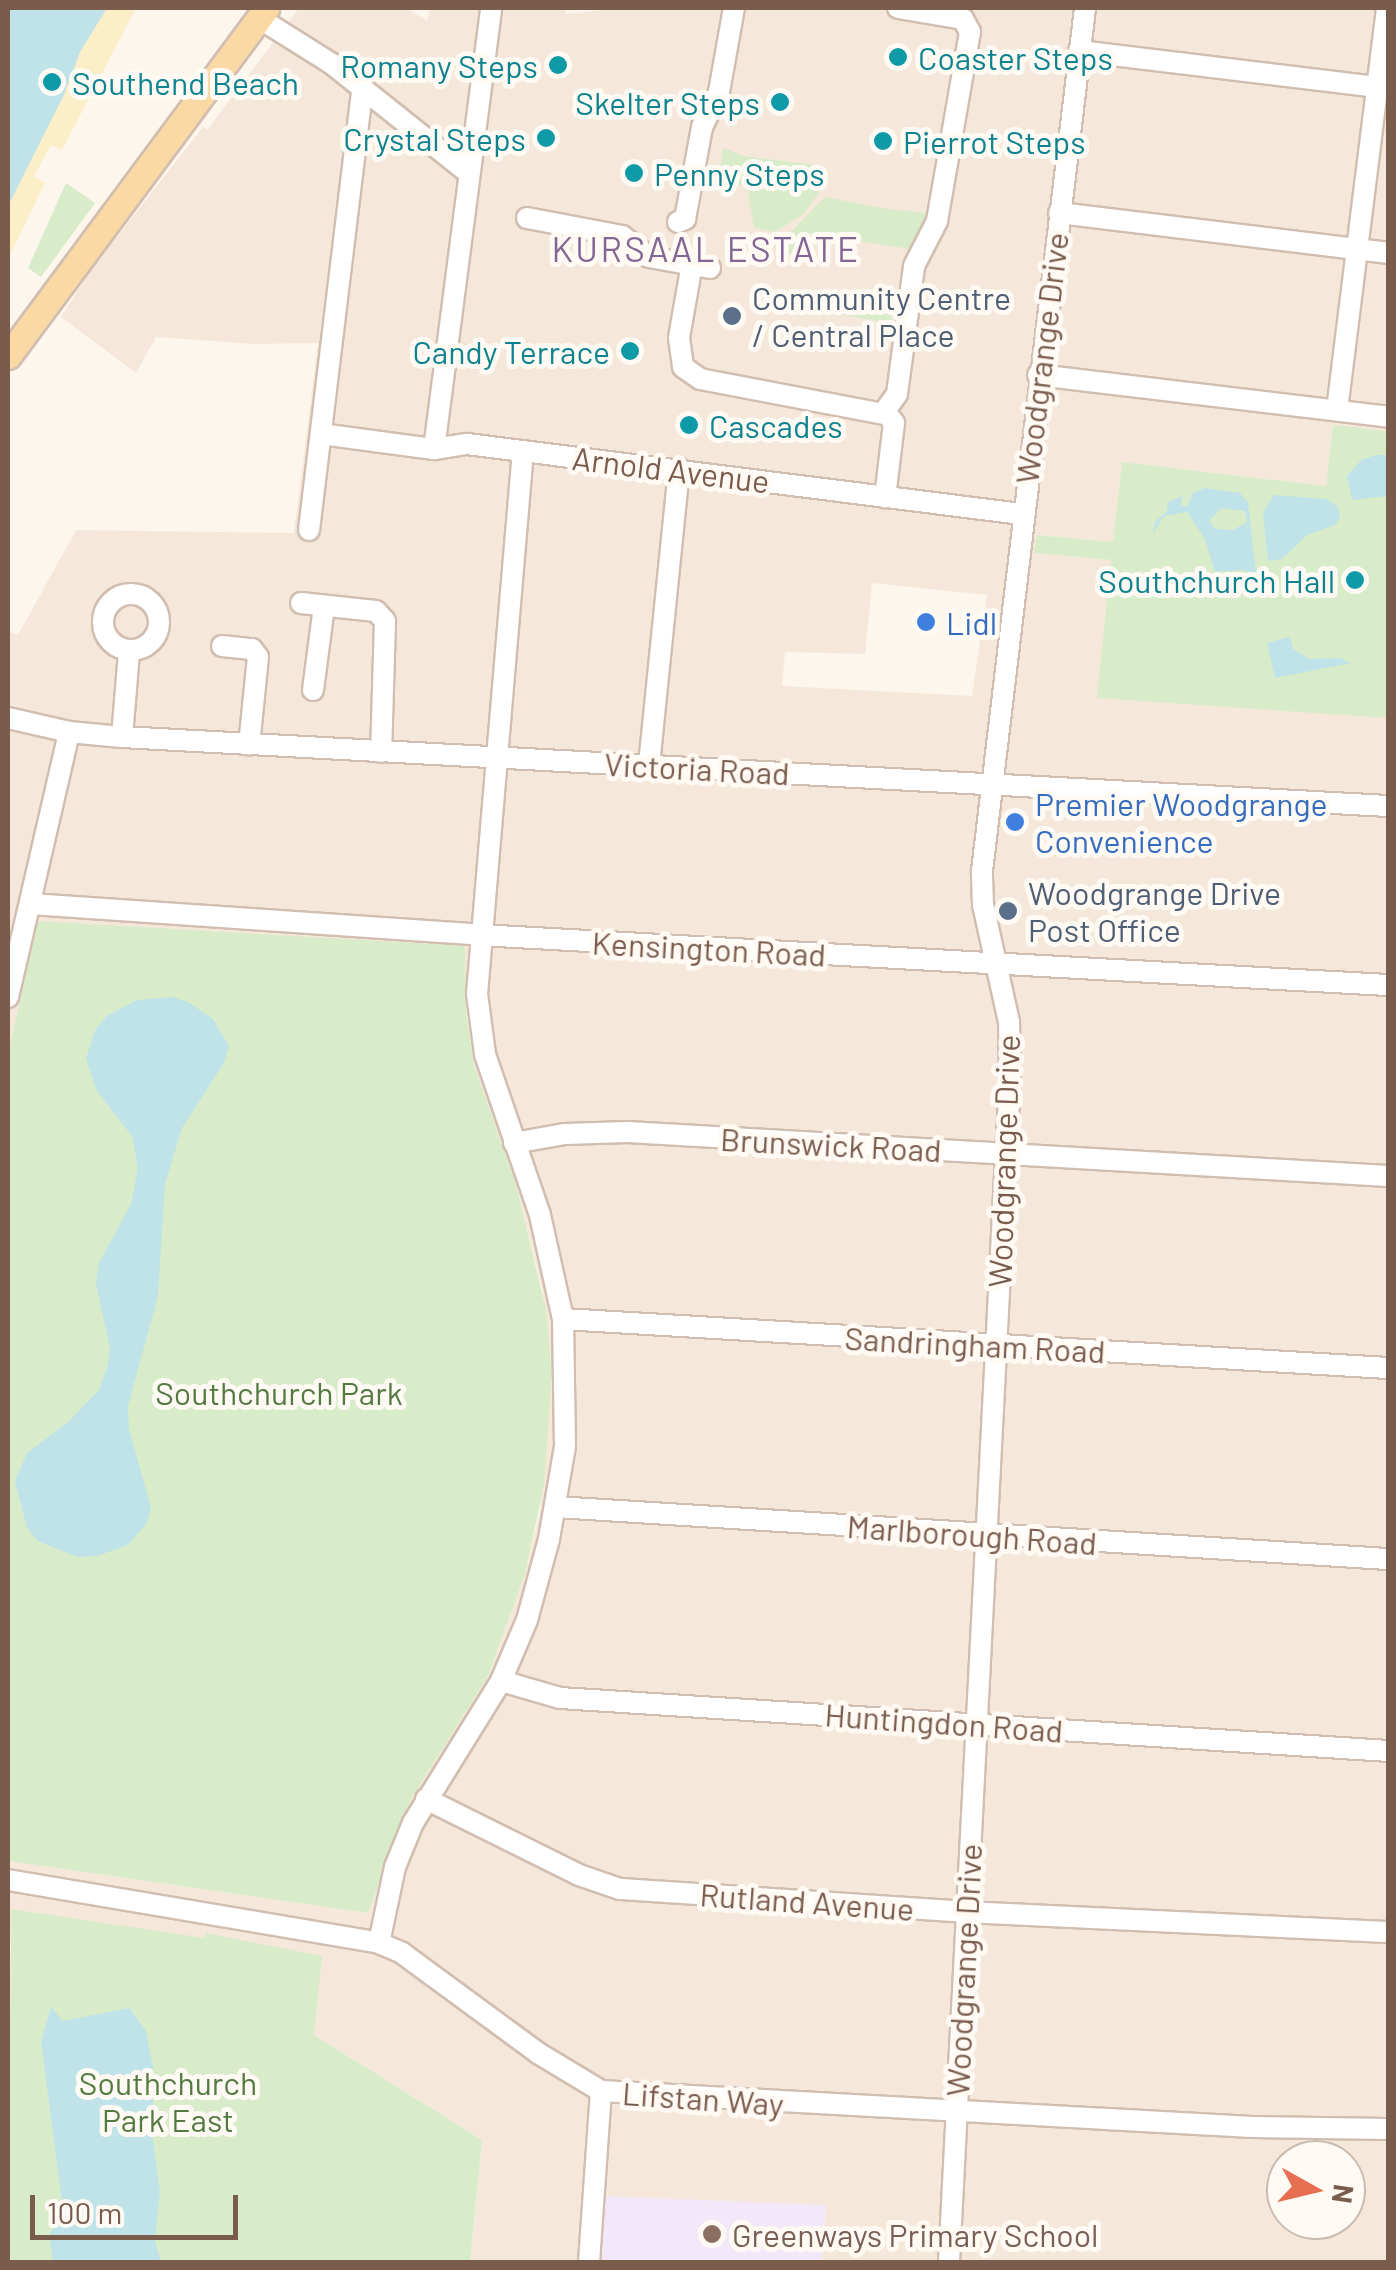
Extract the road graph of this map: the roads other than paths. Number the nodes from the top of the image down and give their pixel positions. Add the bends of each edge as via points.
1 (490, 8) edge
2 (734, 8) edge
3 (898, 8) edge
4 (1085, 8) edge
5 (1386, 8) edge
6 (262, 13) edge
7 (964, 13) edge
8 (1079, 52) junction
9 (362, 87) junction
10 (1383, 87) edge
11 (466, 171) junction
12 (691, 211) dead end
13 (1058, 213) junction
14 (527, 218) dead end
15 (1356, 249) junction
16 (1388, 253) edge
17 (8, 356) edge
18 (1038, 375) junction
19 (1337, 410) junction
20 (884, 412) junction
21 (1388, 417) edge
22 (321, 434) junction
23 (434, 449) junction
24 (523, 450) junction
25 (679, 470) junction
26 (885, 497) junction
27 (1022, 514) junction
28 (309, 530) dead end
29 (301, 603) dead end
30 (324, 606) junction
31 (222, 646) dead end
32 (129, 650) dead end
33 (313, 690) dead end
34 (8, 718) edge
35 (69, 732) junction
36 (122, 737) junction
37 (249, 745) junction
38 (382, 752) junction
39 (494, 758) junction
40 (649, 765) junction
41 (991, 784) junction
42 (1388, 806) edge
43 (30, 904) junction
44 (479, 935) junction
45 (996, 964) junction
46 (1388, 985) edge
47 (8, 998) edge
48 (514, 1142) junction
49 (1006, 1154) junction
50 (1388, 1176) edge
51 (562, 1319) junction
52 (996, 1345) junction
53 (1388, 1368) edge
54 (556, 1507) junction
55 (985, 1534) junction
56 (1388, 1560) edge
57 (501, 1680) junction
58 (975, 1724) junction
59 (1388, 1752) edge
60 (426, 1799) junction
61 (8, 1880) edge
62 (965, 1912) junction
63 (1388, 1932) edge
64 (379, 1943) junction
65 (601, 2091) junction
66 (956, 2112) junction
67 (1388, 2129) edge
68 (589, 2262) edge
69 (948, 2262) edge

1 - 11 street
2 - 12 street via 719,92 702,127
3 - 7 street
4 - 8 street, Woodgrange Drive
5 - 10 street
6 - 9 street
6 - 17 main road
7 - 20 street via 970,32 940,212 914,266 896,394
8 - 10 street
8 - 13 street, Woodgrange Drive
9 - 11 street
9 - 22 street
10 - 15 street
11 - 23 street
13 - 15 street
13 - 18 street, Woodgrange Drive
14 - 20 street via 622,236 649,257 701,266 678,348 683,368 693,376
15 - 16 street
15 - 19 street
18 - 19 street
18 - 27 street, Woodgrange Drive
19 - 21 street
20 - 26 street via 894,423
22 - 23 street, Arnold Avenue
22 - 28 street
23 - 24 street, Arnold Avenue via 468,444
24 - 25 street, Arnold Avenue
24 - 39 street
25 - 26 street, Arnold Avenue
25 - 40 street
26 - 27 street, Arnold Avenue
27 - 41 street, Woodgrange Drive
29 - 30 street
30 - 33 street
30 - 38 street via 376,611 386,621
31 - 37 street via 252,649 258,657
32 - 36 street
34 - 35 street, Victoria Road
35 - 36 street, Victoria Road
35 - 43 street
36 - 37 street, Victoria Road
37 - 38 street, Victoria Road
38 - 39 street, Victoria Road
39 - 40 street, Victoria Road
39 - 44 street
40 - 41 street, Victoria Road
41 - 42 street, Victoria Road
41 - 45 street, Woodgrange Drive via 982,885
43 - 44 street, Kensington Road
43 - 47 street
44 - 45 street, Kensington Road
44 - 48 street via 479,1018
45 - 46 street, Kensington Road
45 - 49 street, Woodgrange Drive via 1011,1040
48 - 49 street, Brunswick Road via 628,1132
48 - 51 street via 540,1215
49 - 50 street, Brunswick Road
49 - 52 street, Woodgrange Drive
51 - 52 street, Sandringham Road
51 - 54 street via 567,1390
52 - 53 street, Sandringham Road
52 - 55 street, Woodgrange Drive
54 - 55 street, Marlborough Road
54 - 57 street via 527,1620
55 - 56 street, Marlborough Road
55 - 58 street, Woodgrange Drive
57 - 58 street, Huntingdon Road via 560,1698
57 - 60 street
58 - 59 street, Huntingdon Road
58 - 62 street, Woodgrange Drive
60 - 62 street, Rutland Avenue via 620,1888
60 - 64 street via 396,1868
61 - 64 street, Lifstan Way
62 - 63 street, Rutland Avenue
62 - 66 street, Woodgrange Drive
64 - 65 street, Lifstan Way
65 - 66 street, Lifstan Way
65 - 68 street
66 - 67 street, Lifstan Way
66 - 69 street, Woodgrange Drive

